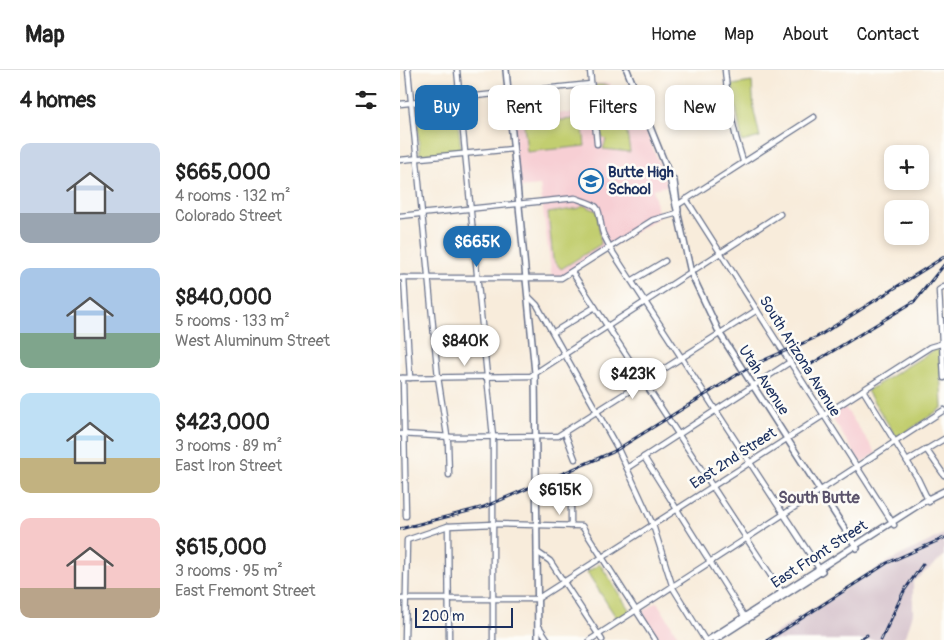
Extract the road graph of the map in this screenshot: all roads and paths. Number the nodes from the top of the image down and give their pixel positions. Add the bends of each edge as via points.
1 (408, 70) edge
2 (457, 70) edge
3 (506, 70) edge
4 (590, 70) edge
5 (626, 70) edge
6 (724, 70) edge
7 (591, 84) junction
8 (458, 85) edge
9 (507, 85) edge
10 (560, 88) edge
11 (411, 102) junction
12 (415, 102) edge
13 (400, 104) edge
14 (814, 116) dead end
15 (462, 130) edge
16 (511, 130) edge
17 (597, 144) dead end
18 (513, 149) junction
19 (465, 153) junction
20 (416, 158) junction
21 (400, 160) edge
22 (744, 161) junction
23 (669, 174) junction
24 (686, 199) junction
25 (519, 204) junction
26 (677, 208) junction
27 (470, 209) junction
28 (422, 214) junction
29 (780, 214) dead end
30 (400, 216) edge
31 (610, 248) junction
32 (720, 254) junction
33 (665, 261) dead end
34 (572, 272) junction
35 (691, 273) junction
36 (402, 278) edge
37 (428, 278) junction
38 (478, 278) junction
39 (526, 278) junction
40 (632, 280) junction
41 (944, 287) edge
42 (528, 296) junction
43 (646, 302) junction
44 (595, 307) junction
45 (757, 310) junction
46 (607, 326) junction
47 (554, 332) junction
48 (720, 334) junction
49 (944, 343) edge
50 (566, 353) junction
51 (682, 357) junction
52 (790, 362) junction
53 (535, 373) junction
54 (438, 377) junction
55 (487, 377) junction
56 (402, 378) edge
57 (410, 378) junction
58 (944, 378) edge
59 (643, 382) junction
60 (753, 386) junction
61 (863, 390) junction
62 (598, 410) junction
63 (716, 410) junction
64 (944, 410) edge
65 (823, 415) junction
66 (565, 433) junction
67 (402, 434) edge
68 (680, 434) junction
69 (446, 435) junction
70 (493, 437) junction
71 (537, 437) junction
72 (786, 438) junction
73 (944, 439) edge
74 (896, 443) junction
75 (926, 449) junction
76 (644, 457) junction
77 (575, 459) dead end
78 (907, 461) junction
79 (749, 463) junction
80 (627, 468) junction
81 (857, 468) junction
82 (944, 475) edge
83 (449, 476) dead end
84 (713, 486) junction
85 (821, 491) junction
86 (944, 493) edge
87 (929, 500) junction
88 (571, 503) dead end
89 (676, 509) junction
90 (784, 515) junction
91 (406, 516) dead end
92 (893, 523) junction
93 (494, 524) junction
94 (537, 525) junction
95 (653, 525) junction
96 (448, 526) junction
97 (571, 526) junction
98 (747, 539) junction
99 (856, 547) junction
100 (537, 552) junction
101 (602, 557) junction
102 (710, 563) junction
103 (820, 570) junction
104 (564, 583) junction
105 (672, 588) junction
106 (783, 594) junction
107 (403, 599) edge
108 (450, 599) junction
109 (538, 599) junction
110 (494, 600) junction
111 (635, 610) junction
112 (745, 618) junction
113 (538, 624) junction
114 (598, 634) junction
115 (405, 640) edge
116 (449, 640) edge
117 (493, 640) edge
118 (538, 640) edge
119 (548, 640) edge
120 (590, 640) edge
121 (602, 640) edge
122 (655, 640) edge
123 (706, 640) edge
124 (715, 640) edge

1 - 11 street
2 - 8 street
3 - 9 main road
4 - 7 street
5 - 23 main road
6 - 22 street via 736,138
7 - 10 street
7 - 17 street
11 - 12 street
11 - 13 street
11 - 20 street
14 - 22 street
15 - 19 street
16 - 18 main road
18 - 19 street
18 - 25 main road
19 - 20 street
19 - 27 street
20 - 21 street
20 - 28 street
22 - 24 street
23 - 26 main road, Utah Avenue
23 - 26 main road, Utah Avenue via 674,181
24 - 26 street
24 - 32 street, South Arizona Avenue
25 - 27 street
25 - 31 street via 575,198 598,208 602,231
25 - 39 main road
26 - 31 street
26 - 35 main road, Utah Avenue
27 - 28 street
27 - 38 street
28 - 30 street
28 - 37 street
29 - 32 street
31 - 34 street
31 - 40 street
32 - 35 street
32 - 45 street, South Arizona Avenue
33 - 40 street
34 - 39 street via 555,279
34 - 44 street
35 - 43 street
35 - 48 main road, Utah Avenue
36 - 37 street
36 - 57 street
37 - 38 street
37 - 54 street
38 - 39 street
38 - 55 street
39 - 42 main road
40 - 43 street
41 - 49 street via 939,290
42 - 47 street
42 - 53 main road
43 - 46 street
43 - 51 street
44 - 46 street
44 - 47 street
45 - 48 street
45 - 52 street, South Arizona Avenue
46 - 50 street
46 - 59 street
47 - 50 street
48 - 51 street
48 - 60 main road, Utah Avenue
49 - 58 street
49 - 61 street, East 2nd Street via 930,347
50 - 53 street
50 - 62 street
51 - 59 street
51 - 63 street
52 - 60 street
52 - 65 street, South Arizona Avenue
53 - 55 street via 531,376
53 - 71 main road
54 - 55 street
54 - 57 street
54 - 69 street
55 - 70 street
56 - 57 street
56 - 67 street
59 - 62 street
59 - 68 street
60 - 63 street
60 - 72 main road, Utah Avenue
61 - 65 street, East 2nd Street
61 - 74 street
62 - 66 street
62 - 80 street
63 - 68 street
63 - 79 street
64 - 74 street
65 - 72 street, East 2nd Street
65 - 81 street, South Arizona Avenue
66 - 71 street
66 - 77 street
67 - 69 street
67 - 91 street
68 - 76 street
68 - 84 street
69 - 70 street
69 - 83 street
70 - 71 street
70 - 93 street
71 - 94 main road
72 - 79 street, East 2nd Street
72 - 85 main road, Utah Avenue
73 - 75 street
74 - 78 street
74 - 81 street
75 - 78 street
75 - 82 street
76 - 80 street
76 - 89 street
78 - 87 street
79 - 84 street, East 2nd Street
79 - 90 street
80 - 95 street
81 - 85 street
81 - 92 street, South Arizona Avenue
84 - 89 street, East 2nd Street
84 - 98 street
85 - 90 street
85 - 99 main road, Utah Avenue
86 - 87 main road, East Front Street
87 - 92 main road, East Front Street
88 - 97 street
89 - 95 street, East 2nd Street
89 - 102 street
90 - 98 street
90 - 103 street
92 - 99 main road, East Front Street
93 - 94 street
93 - 96 street
93 - 110 street
94 - 97 street
94 - 100 main road
95 - 101 street, East 2nd Street
95 - 105 street
96 - 107 street via 407,540
96 - 108 street
97 - 101 street via 582,526
98 - 102 street
98 - 106 street
99 - 103 main road, East Front Street
100 - 104 street via 550,561
100 - 109 main road
101 - 104 street, East 2nd Street
101 - 111 street
102 - 105 street
102 - 112 street
103 - 106 main road, East Front Street
104 - 109 street, East 2nd Street
104 - 114 street
105 - 111 street
105 - 123 street
106 - 112 main road, East Front Street
107 - 108 street
107 - 115 street
108 - 110 street
108 - 116 street
109 - 110 street
109 - 113 main road
110 - 117 street
111 - 114 street
111 - 122 street
112 - 123 main road, East Front Street
112 - 124 main road, East Front Street
113 - 118 main road
113 - 119 street
114 - 120 street
114 - 121 street

